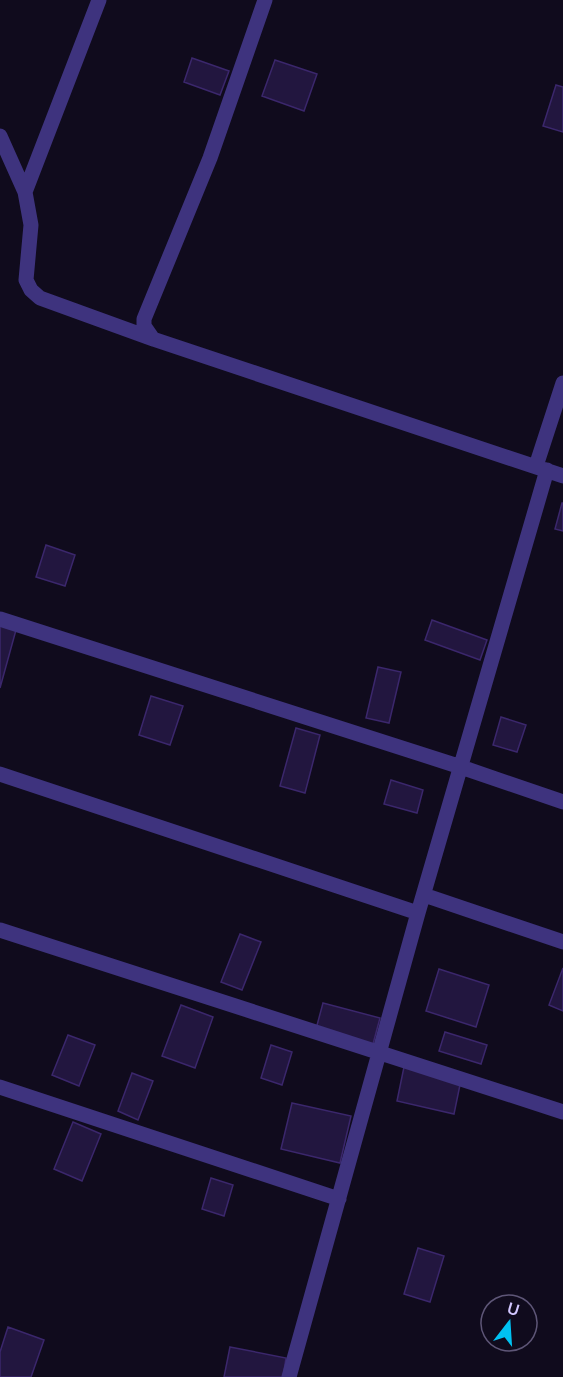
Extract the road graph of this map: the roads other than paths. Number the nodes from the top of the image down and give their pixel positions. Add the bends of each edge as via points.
1 (99, 0) edge
2 (265, 0) edge
3 (0, 136) edge
4 (25, 192) junction
5 (153, 339) junction
6 (563, 383) edge
7 (542, 468) junction
8 (563, 476) edge
9 (0, 619) edge
10 (461, 767) junction
11 (0, 774) edge
12 (563, 802) edge
13 (424, 895) junction
14 (418, 913) junction
15 (0, 930) edge
16 (563, 942) edge
17 (380, 1053) junction
18 (0, 1087) edge
19 (563, 1112) edge
20 (339, 1199) junction
21 (289, 1377) edge

1 - 4 street
2 - 5 street via 210,158 144,319
3 - 4 street
4 - 5 street via 32,225 26,280 31,290 40,298
5 - 7 street
6 - 7 street
7 - 8 street
7 - 10 street
9 - 10 street
10 - 12 street
10 - 13 street
11 - 14 street
13 - 14 street
13 - 16 street
14 - 17 street
15 - 17 street
17 - 19 street
17 - 20 street
18 - 20 street
20 - 21 street

